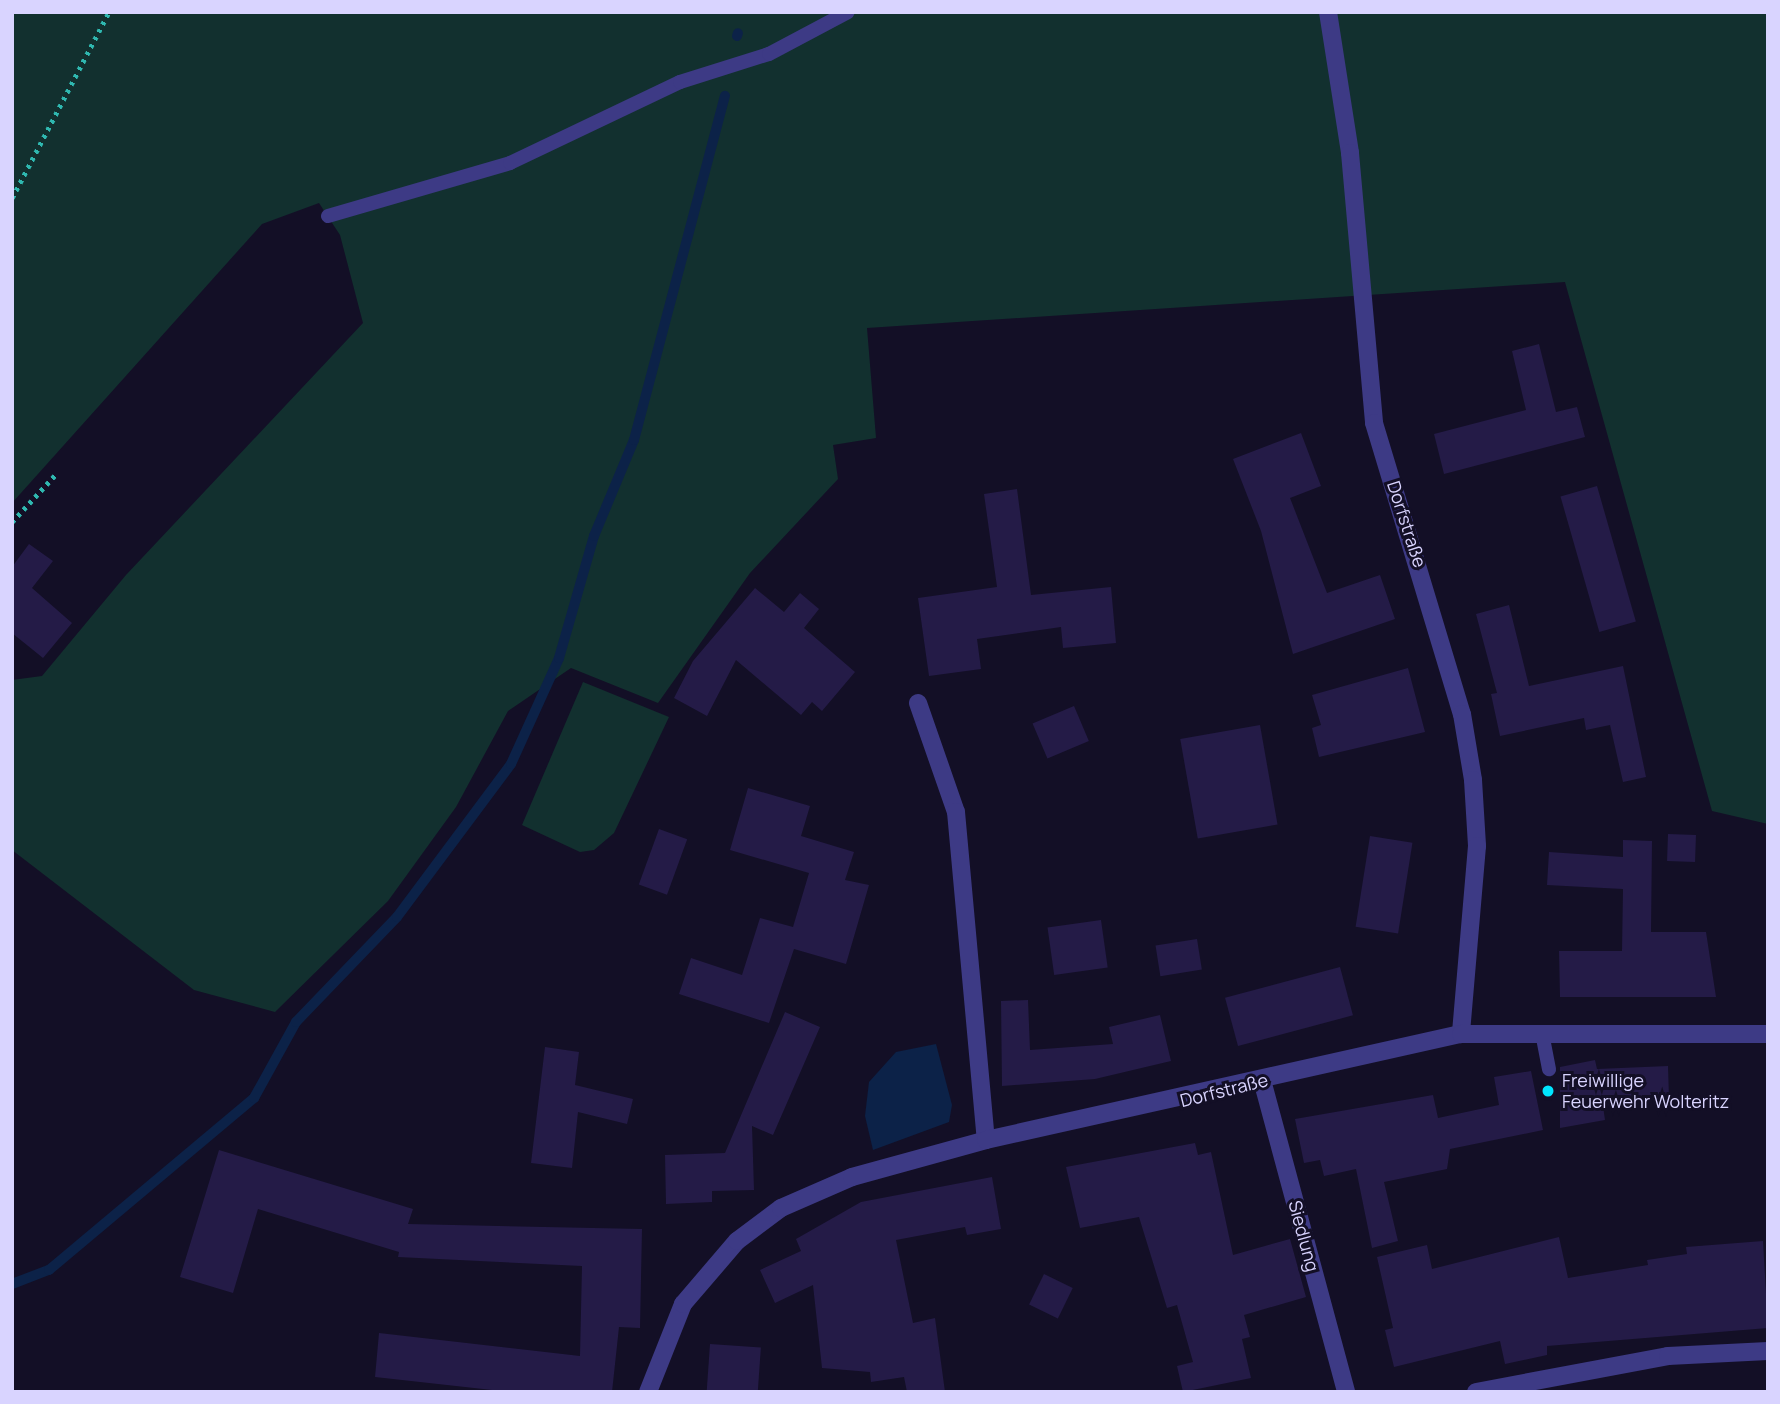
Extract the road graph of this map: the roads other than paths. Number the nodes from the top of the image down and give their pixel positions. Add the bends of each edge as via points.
1 (848, 12) edge
2 (1328, 12) edge
3 (328, 216) dead end
4 (918, 703) dead end
5 (1542, 1033) junction
6 (1461, 1034) junction
7 (1768, 1034) edge
8 (1549, 1069) dead end
9 (1262, 1080) junction
10 (986, 1140) junction
11 (1768, 1352) edge
12 (648, 1392) edge
13 (1346, 1392) edge
14 (1476, 1392) edge

1 - 3 lane via 769,54 680,82 510,163
2 - 6 street, Dorfstraße via 1350,153 1374,423 1462,715 1473,780 1477,846
4 - 10 street via 956,811
5 - 6 street, Dorfstraße
5 - 7 street, Dorfstraße
5 - 8 lane
6 - 9 street, Dorfstraße
9 - 10 street, Dorfstraße
9 - 13 street, Siedlung
10 - 12 street, Dorfstraße via 852,1177 780,1208 737,1241 683,1304
11 - 14 street via 1668,1356

